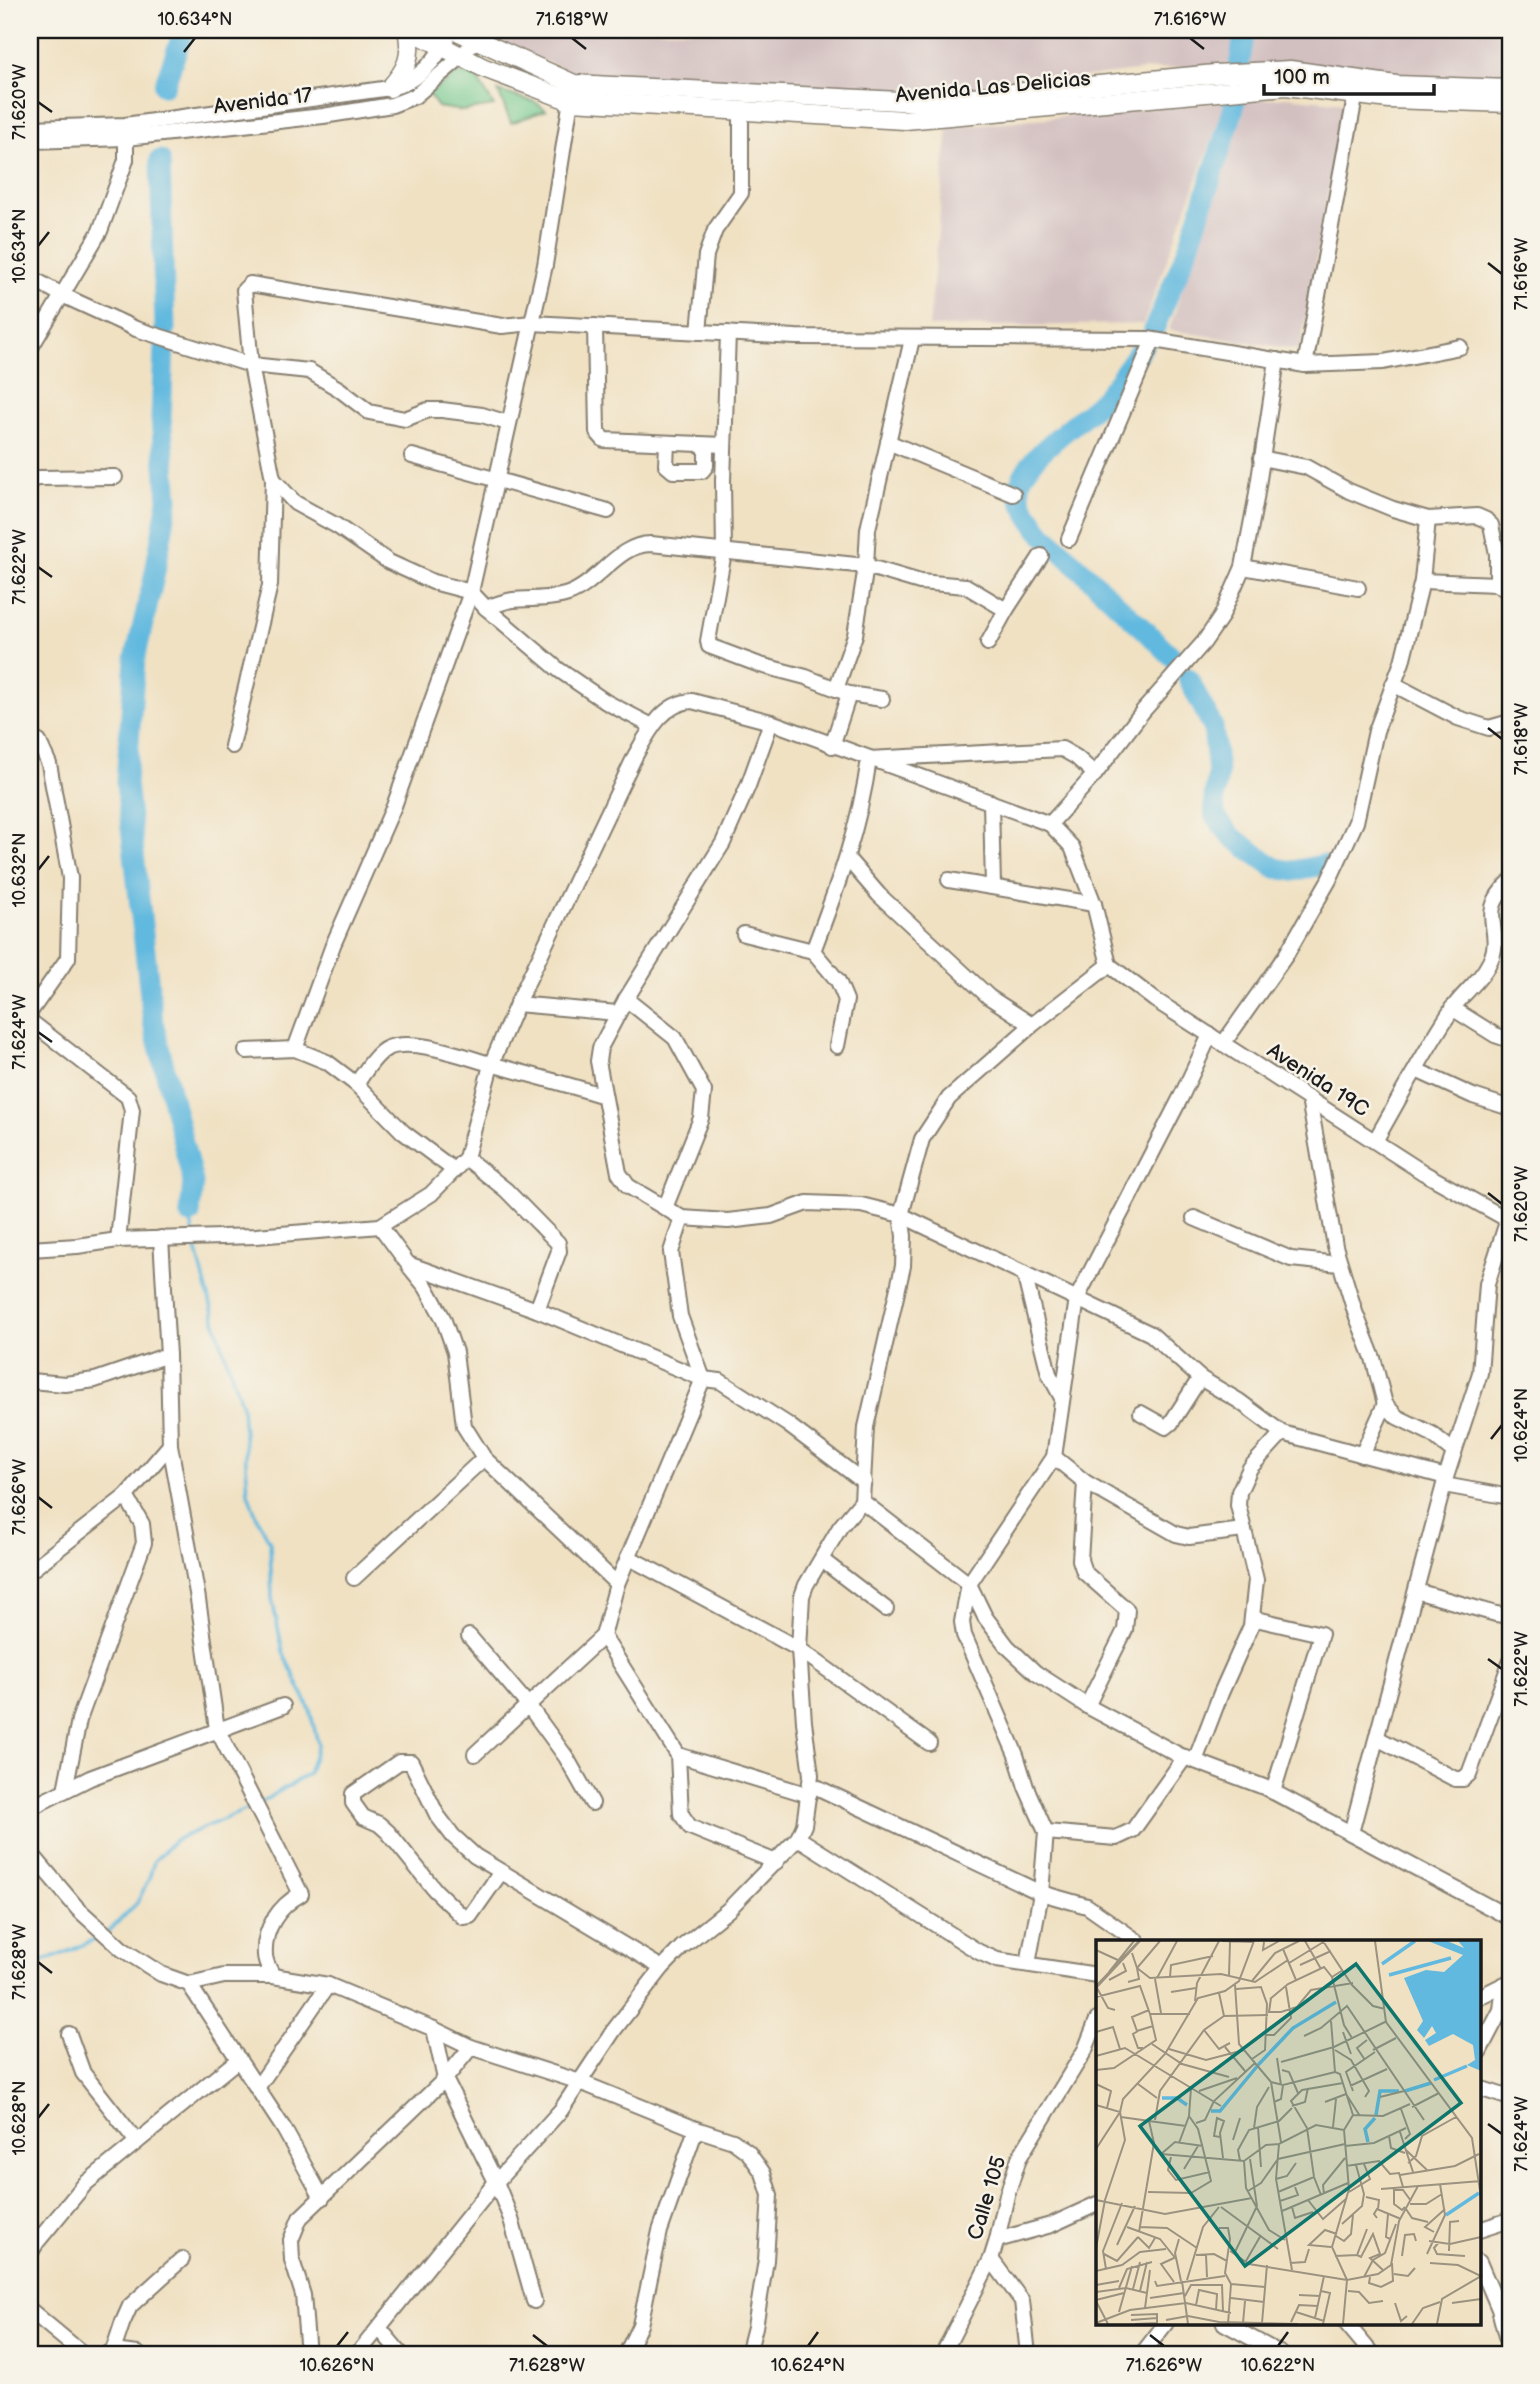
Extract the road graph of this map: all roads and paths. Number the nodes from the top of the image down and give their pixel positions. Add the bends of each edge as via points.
1 (408, 30) edge
2 (453, 30) edge
3 (476, 39) junction
4 (443, 48) junction
5 (461, 57) junction
6 (1357, 87) junction
7 (390, 88) junction
8 (1510, 89) edge
9 (572, 92) junction
10 (723, 92) junction
11 (1510, 103) edge
12 (722, 111) junction
13 (741, 112) junction
14 (30, 128) edge
15 (126, 132) junction
16 (30, 141) edge
17 (30, 277) edge
18 (62, 295) junction
19 (532, 323) junction
20 (595, 326) junction
21 (699, 332) junction
22 (728, 333) junction
23 (912, 339) junction
24 (1153, 340) junction
25 (1460, 347) dead end
26 (30, 349) edge
27 (1277, 360) junction
28 (250, 365) junction
29 (1306, 365) junction
30 (508, 423) junction
31 (888, 442) junction
32 (667, 444) junction
33 (706, 445) junction
34 (724, 446) junction
35 (412, 456) dead end
36 (1261, 458) junction
37 (115, 477) dead end
38 (273, 479) junction
39 (30, 480) edge
40 (497, 481) junction
41 (1013, 494) dead end
42 (608, 511) dead end
43 (1428, 519) junction
44 (1069, 539) dead end
45 (723, 552) junction
46 (1041, 556) dead end
47 (866, 566) junction
48 (1242, 567) junction
49 (1422, 581) junction
50 (1497, 584) junction
51 (1358, 588) dead end
52 (471, 592) junction
53 (1510, 592) edge
54 (486, 608) junction
55 (1006, 610) junction
56 (988, 643) dead end
57 (1393, 684) junction
58 (843, 691) junction
59 (882, 699) dead end
60 (771, 722) junction
61 (1510, 722) edge
62 (652, 726) junction
63 (30, 738) edge
64 (232, 746) dead end
65 (832, 746) junction
66 (869, 759) junction
67 (1095, 774) junction
68 (991, 802) junction
69 (1051, 824) junction
70 (848, 858) junction
71 (949, 880) dead end
72 (1510, 882) edge
73 (993, 887) junction
74 (1094, 905) junction
75 (744, 934) dead end
76 (813, 951) junction
77 (1109, 965) junction
78 (626, 999) junction
79 (517, 1004) junction
80 (1452, 1008) junction
81 (30, 1013) edge
82 (617, 1013) junction
83 (30, 1021) edge
84 (1032, 1025) junction
85 (1210, 1035) junction
86 (1510, 1040) edge
87 (1223, 1044) junction
88 (837, 1046) dead end
89 (295, 1049) junction
90 (246, 1051) dead end
91 (491, 1065) junction
92 (1416, 1070) junction
93 (356, 1084) junction
94 (604, 1096) junction
95 (1309, 1099) junction
96 (1510, 1108) edge
97 (1375, 1141) junction
98 (466, 1158) junction
99 (454, 1170) junction
100 (665, 1208) junction
101 (901, 1215) junction
102 (682, 1218) junction
103 (1194, 1218) dead end
104 (1509, 1220) edge
105 (380, 1226) junction
106 (161, 1238) junction
107 (118, 1240) junction
108 (30, 1250) edge
109 (408, 1264) junction
110 (1340, 1264) junction
111 (1024, 1273) junction
112 (1077, 1298) junction
113 (537, 1310) junction
114 (169, 1354) junction
115 (1200, 1378) junction
116 (704, 1379) junction
117 (30, 1381) edge
118 (1062, 1398) junction
119 (1385, 1404) junction
120 (1141, 1413) dead end
121 (1282, 1433) junction
122 (170, 1445) junction
123 (1454, 1452) junction
124 (1362, 1455) junction
125 (1054, 1457) junction
126 (484, 1458) junction
127 (1445, 1481) junction
128 (864, 1482) junction
129 (1085, 1482) junction
130 (126, 1496) junction
131 (1510, 1497) edge
132 (862, 1501) junction
133 (1242, 1530) junction
134 (628, 1557) junction
135 (822, 1560) junction
136 (30, 1571) edge
137 (354, 1578) dead end
138 (617, 1584) junction
139 (969, 1584) junction
140 (1416, 1591) junction
141 (886, 1609) dead end
142 (1510, 1616) edge
143 (1252, 1618) junction
144 (469, 1636) dead end
145 (603, 1636) junction
146 (799, 1649) junction
147 (1510, 1663) edge
148 (528, 1705) junction
149 (283, 1706) dead end
150 (1087, 1706) junction
151 (217, 1730) junction
152 (1377, 1738) junction
153 (929, 1743) dead end
154 (475, 1754) dead end
155 (678, 1755) junction
156 (1190, 1759) junction
157 (810, 1789) junction
158 (65, 1790) junction
159 (1273, 1792) junction
160 (592, 1803) dead end
161 (30, 1808) edge
162 (1046, 1832) junction
163 (1352, 1833) junction
164 (798, 1838) junction
165 (30, 1852) edge
166 (776, 1862) junction
167 (501, 1872) junction
168 (1041, 1893) junction
169 (1510, 1918) edge
170 (1136, 1940) edge
171 (1028, 1965) junction
172 (662, 1968) junction
173 (1096, 1975) edge
174 (273, 1976) junction
175 (1507, 1983) edge
176 (189, 1984) junction
177 (328, 1984) junction
178 (1480, 1996) edge
179 (1096, 2022) edge
180 (434, 2029) junction
181 (69, 2034) dead end
182 (471, 2048) junction
183 (1480, 2050) edge
184 (239, 2059) junction
185 (445, 2079) junction
186 (580, 2082) junction
187 (257, 2088) junction
188 (1480, 2088) edge
189 (1510, 2098) edge
190 (696, 2129) junction
191 (137, 2142) junction
192 (496, 2182) junction
193 (322, 2198) junction
194 (1096, 2204) edge
195 (1510, 2220) edge
196 (1480, 2230) edge
197 (997, 2240) junction
198 (32, 2244) edge
199 (182, 2259) dead end
200 (990, 2259) junction
201 (1480, 2264) edge
202 (534, 2301) dead end
203 (30, 2311) edge
204 (1165, 2324) edge
205 (1226, 2324) edge
206 (1347, 2324) edge
207 (379, 2328) junction
208 (1510, 2352) edge
209 (109, 2353) edge
210 (83, 2354) edge
211 (138, 2354) edge
212 (307, 2354) edge
213 (355, 2354) edge
214 (401, 2354) edge
215 (626, 2354) edge
216 (748, 2354) edge
217 (943, 2354) edge
218 (1028, 2354) edge
219 (1142, 2354) edge
220 (1280, 2354) edge
221 (1372, 2354) edge

1 - 4 main road, Avenida Las Delicias
1 - 7 main road via 410,52 402,74
2 - 3 main road, Avenida Las Delicias
2 - 4 street, Avenida 17
3 - 5 street, Avenida 17
3 - 9 main road, Avenida Las Delicias
4 - 5 main road, Avenida Las Delicias
4 - 7 street, Avenida 17 via 422,73 405,85
5 - 9 main road, Avenida Las Delicias
5 - 15 street, Avenida 17 via 415,96 392,105 323,116
6 - 8 main road, Avenida Las Delicias
6 - 10 main road, Avenida Las Delicias via 1290,70 919,102
6 - 11 main road, Avenida Las Delicias via 1389,99
6 - 13 main road, Avenida Las Delicias via 1286,86 905,120
6 - 29 street
7 - 15 street, Avenida 17
9 - 10 main road, Avenida Las Delicias
9 - 12 main road, Avenida Las Delicias
9 - 19 street
10 - 12 main road
12 - 13 main road, Avenida Las Delicias
13 - 21 street via 741,193 715,230 706,255
14 - 15 street, Avenida 17
15 - 16 street, Avenida 17
15 - 18 street via 126,160 100,231
17 - 18 street
18 - 26 street
18 - 28 street via 136,329
19 - 20 street
19 - 28 street via 502,326 250,284 244,290
19 - 30 street
20 - 21 street
20 - 32 street via 599,437
21 - 22 street
22 - 23 street
22 - 34 street
23 - 24 street
23 - 31 street
24 - 27 street
24 - 44 street
25 - 29 street via 1384,362
27 - 29 street
27 - 36 street
28 - 30 street via 309,371 369,412 405,419 442,410
28 - 38 street
30 - 40 street
31 - 41 street
31 - 47 street via 868,529
32 - 33 street
32 - 33 street via 666,466 673,471 702,471
33 - 34 street
34 - 45 street
35 - 40 street
36 - 43 street via 1306,467 1349,491
36 - 48 street
37 - 39 street
38 - 52 street via 295,503 389,562 433,582
38 - 64 street via 270,585
40 - 42 street
40 - 52 street
43 - 49 street
43 - 50 street via 1477,516 1486,520 1497,554
45 - 47 street
45 - 54 street via 638,544 567,595 509,600
45 - 58 street via 709,646
46 - 55 street
47 - 55 street via 920,582 966,586
47 - 58 street
48 - 51 street
48 - 67 street via 1221,617 1204,642
49 - 50 street
49 - 57 street
50 - 53 street
52 - 54 street
52 - 89 street via 394,806
54 - 62 street via 559,670
55 - 56 street
57 - 61 street via 1458,718 1489,728
57 - 87 street via 1376,731 1351,834 1286,956
58 - 59 street
58 - 65 street
60 - 62 street via 692,701 669,709
60 - 65 street
60 - 78 street via 723,843
62 - 79 street
63 - 81 street via 39,742 49,764 70,878 68,958
65 - 66 street
66 - 67 street via 1062,749
66 - 68 street
66 - 70 street
67 - 69 street
68 - 69 street
68 - 73 street
69 - 74 street via 1072,847
70 - 76 street
70 - 84 street via 879,895 989,997
71 - 73 street
72 - 80 street via 1493,902 1496,938 1488,965
73 - 74 street
74 - 77 street
75 - 76 street
76 - 88 street via 838,981 846,1000
77 - 84 street
77 - 85 street, Avenida 19C
78 - 82 street
78 - 100 street via 675,1038 704,1091 701,1118
79 - 82 street
79 - 91 street
80 - 86 street
80 - 92 street
82 - 94 street via 600,1048
83 - 107 street via 128,1097 132,1110
84 - 101 street via 949,1098 922,1139
85 - 87 street, Avenida 19C
85 - 112 street
87 - 95 street, Avenida 19C
89 - 90 street
89 - 93 street via 327,1062
91 - 93 street via 442,1050 390,1046
91 - 94 street
91 - 98 street
92 - 96 street
92 - 97 street
93 - 99 street via 403,1132
94 - 100 street via 619,1173 628,1186
95 - 97 street, Avenida 19C
95 - 110 street
97 - 104 street, Avenida 19C
98 - 99 street
98 - 113 street via 506,1190 558,1243
99 - 105 street via 431,1194
100 - 102 street
101 - 102 street via 861,1205 807,1203 750,1219
101 - 111 street
101 - 128 street via 903,1266 866,1427
102 - 116 street via 671,1252 680,1316
103 - 110 street via 1291,1259
104 - 123 street via 1488,1284 1480,1373
105 - 106 street
105 - 109 street
106 - 107 street
106 - 114 street
107 - 108 street
109 - 113 street
109 - 126 street via 443,1318 455,1352 464,1426
110 - 119 street
111 - 112 street
111 - 118 street via 1049,1374
112 - 115 street via 1150,1334
112 - 118 street
113 - 116 street
114 - 117 street via 95,1380 65,1384
114 - 122 street
115 - 120 street via 1166,1427
115 - 121 street
116 - 128 street via 720,1381 787,1424
116 - 134 street
118 - 125 street
119 - 123 street
119 - 124 street
121 - 124 street
121 - 133 street via 1250,1468 1239,1492
122 - 130 street
122 - 151 street
123 - 127 street
124 - 127 street
125 - 129 street
125 - 139 street
126 - 137 street
126 - 138 street
127 - 131 street
127 - 140 street
128 - 132 street
129 - 133 street via 1176,1534 1189,1537
129 - 150 street via 1080,1560 1084,1572 1127,1610 1125,1630
130 - 136 street
130 - 158 street via 142,1524 144,1543 79,1720
132 - 135 street via 840,1527
132 - 139 street
133 - 143 street via 1256,1580
134 - 138 street
134 - 146 street
135 - 141 street
135 - 146 street via 802,1596
138 - 145 street
139 - 150 street via 985,1617 1007,1646 1036,1673
139 - 162 street via 964,1635
140 - 142 street
140 - 152 street
143 - 156 street
143 - 159 street via 1321,1634
144 - 148 street
145 - 148 street
145 - 155 street
146 - 153 street
146 - 157 street
147 - 152 street via 1469,1774 1463,1779
148 - 154 street
148 - 160 street
149 - 151 street
150 - 156 street
151 - 158 street
151 - 174 street via 300,1894 278,1912 268,1932 264,1956
152 - 163 street
155 - 157 street
155 - 166 street via 681,1814 690,1827
156 - 159 street
156 - 162 street via 1133,1830 1116,1838
157 - 164 street
157 - 168 street
158 - 161 street
159 - 163 street
162 - 168 street
163 - 169 street
164 - 166 street
164 - 171 street via 979,1952
165 - 176 street via 78,1909 122,1950 161,1974
166 - 172 street
167 - 167 street via 470,1916 463,1917 384,1827 363,1817 353,1803 354,1794 399,1762 411,1762 445,1826 475,1856
167 - 172 street
168 - 170 street via 1087,1906
168 - 171 street
171 - 173 street
172 - 186 street
174 - 176 street via 224,1976
174 - 177 street
175 - 178 street
175 - 183 street via 1501,2010
176 - 184 street
177 - 180 street
177 - 187 street
179 - 197 street, Calle 105 via 1085,2050 1019,2158
180 - 182 street
180 - 185 street
181 - 191 street via 83,2073
182 - 185 street
182 - 186 street
184 - 187 street
184 - 191 street
185 - 192 street
185 - 193 street
186 - 190 street
186 - 192 street
187 - 193 street
188 - 189 street
190 - 215 street via 660,2231 640,2325
190 - 216 street via 733,2141 748,2152 763,2173 770,2195 766,2260
191 - 198 street via 85,2184
192 - 202 street
192 - 207 street
193 - 212 street via 300,2218 291,2241 303,2295
194 - 197 street via 1051,2225
195 - 196 street
197 - 200 street, Calle 105
199 - 209 street via 130,2306
200 - 217 street, Calle 105
200 - 218 street via 1022,2301
201 - 208 street via 1499,2309
203 - 210 street
204 - 219 street
205 - 220 street
206 - 221 street
207 - 213 street
207 - 214 street
209 - 211 street

